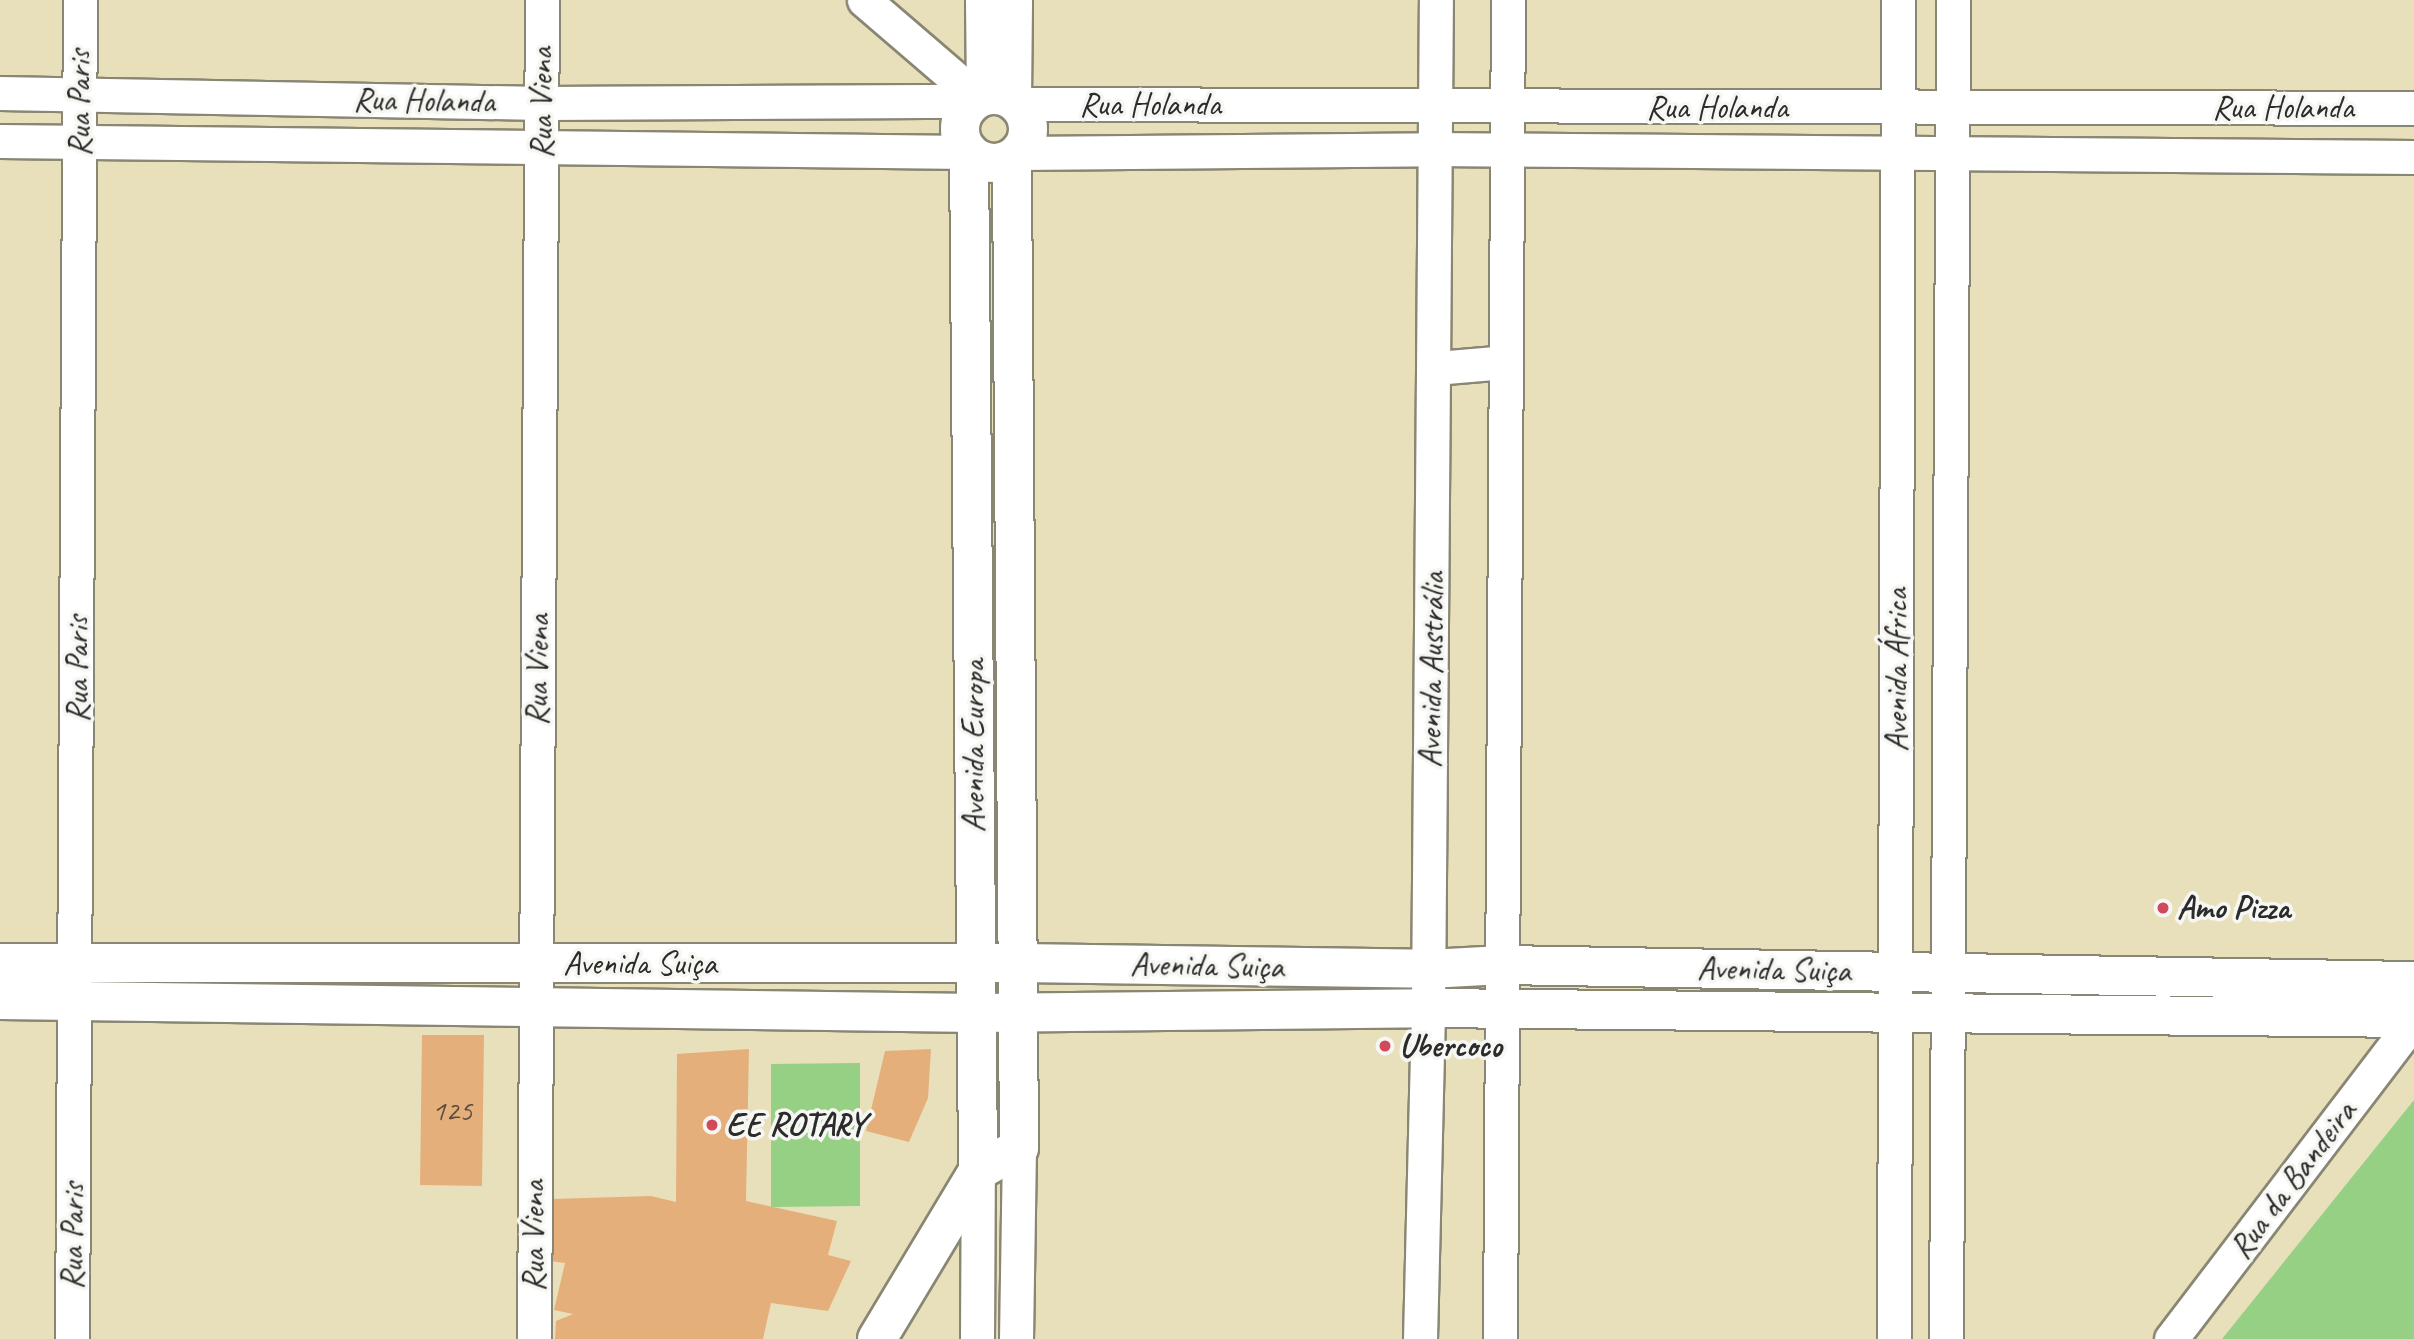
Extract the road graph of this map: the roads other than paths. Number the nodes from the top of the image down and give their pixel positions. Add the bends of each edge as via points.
1 (80, 0) edge
2 (542, 0) edge
3 (864, 0) edge
4 (985, 0) edge
5 (1013, 0) edge
6 (1436, 0) edge
7 (1508, 0) edge
8 (1898, 0) edge
9 (1953, 0) edge
10 (0, 93) edge
11 (79, 93) junction
12 (994, 99) junction
13 (543, 103) junction
14 (1952, 106) junction
15 (1437, 107) junction
16 (1507, 107) junction
17 (1897, 108) junction
18 (2414, 108) edge
19 (0, 141) edge
20 (81, 141) junction
21 (542, 147) junction
22 (1437, 149) junction
23 (1507, 150) junction
24 (969, 152) junction
25 (1951, 152) junction
26 (1899, 154) junction
27 (1016, 156) junction
28 (2414, 157) edge
29 (1506, 362) junction
30 (1436, 368) junction
31 (1950, 709) junction
32 (1897, 712) junction
33 (0, 963) edge
34 (1020, 963) junction
35 (76, 964) junction
36 (535, 964) junction
37 (976, 964) junction
38 (1503, 965) junction
39 (1429, 969) junction
40 (1948, 970) junction
41 (1895, 972) junction
42 (2414, 981) edge
43 (0, 1000) edge
44 (76, 1001) junction
45 (533, 1005) junction
46 (1428, 1009) junction
47 (1503, 1010) junction
48 (977, 1013) junction
49 (1017, 1013) junction
50 (1947, 1013) junction
51 (1896, 1014) junction
52 (2414, 1019) edge
53 (1019, 1148) junction
54 (978, 1171) junction
55 (72, 1339) edge
56 (534, 1339) edge
57 (877, 1339) edge
58 (976, 1339) edge
59 (1016, 1339) edge
60 (1420, 1339) edge
61 (1500, 1339) edge
62 (1894, 1339) edge
63 (1946, 1339) edge
64 (2171, 1339) edge

1 - 11 street, Rua Paris
2 - 13 street, Rua Viena
3 - 12 street
4 - 12 main road
5 - 12 main road
6 - 15 street, Avenida Austrália
7 - 16 street
8 - 17 street, Avenida África
9 - 14 street, Avenida África
10 - 11 street, Rua Holanda
11 - 13 street, Rua Holanda
11 - 20 street, Rua Paris
12 - 13 street, Rua Holanda
12 - 15 street, Rua Holanda
12 - 24 main road via 960,125
12 - 27 main road via 1029,123
13 - 21 street, Rua Viena
14 - 17 street, Rua Holanda
14 - 18 street, Rua Holanda
14 - 25 street, Avenida África
15 - 16 street, Rua Holanda
15 - 22 street, Avenida Austrália
16 - 17 street, Rua Holanda
16 - 23 street
17 - 26 street, Avenida África
19 - 20 street, Rua Holanda
20 - 21 street, Rua Holanda
20 - 35 street, Rua Paris
21 - 24 street, Rua Holanda
21 - 36 street, Rua Viena
22 - 23 street, Rua Holanda
22 - 27 street, Rua Holanda
22 - 30 street, Avenida Austrália
23 - 26 street, Rua Holanda
23 - 29 street
24 - 27 main road via 994,164
24 - 37 main road, Avenida Europa
25 - 26 street, Rua Holanda
25 - 28 street, Rua Holanda
25 - 31 street, Avenida África
26 - 32 street, Avenida África
27 - 34 main road, Avenida Europa
29 - 30 street
29 - 38 street
30 - 39 street, Avenida Austrália
31 - 32 street
31 - 40 street, Avenida África
32 - 41 street, Avenida África
33 - 35 main road, Avenida Suiça
34 - 37 main road, Avenida Suiça
34 - 39 main road, Avenida Suiça
34 - 49 main road, Avenida Europa
35 - 36 main road, Avenida Suiça
35 - 44 street, Rua Paris
36 - 37 main road, Avenida Suiça
36 - 45 street, Rua Viena
37 - 48 main road, Avenida Europa
38 - 39 main road, Avenida Suiça
38 - 41 main road, Avenida Suiça
38 - 47 street
39 - 46 street, Avenida Austrália
40 - 41 main road, Avenida Suiça
40 - 42 main road, Avenida Suiça
40 - 50 street, Avenida África
41 - 51 street, Avenida África
43 - 44 main road, Avenida Suiça
44 - 45 main road, Avenida Suiça
44 - 55 street, Rua Paris
45 - 48 main road, Avenida Suiça
45 - 56 street, Rua Viena
46 - 47 main road, Avenida Suiça
46 - 49 main road, Avenida Suiça
46 - 60 street, Avenida Austrália
47 - 51 main road, Avenida Suiça
47 - 61 street
48 - 49 main road, Avenida Suiça
48 - 54 main road, Avenida Europa
49 - 53 main road, Avenida Europa
50 - 51 main road, Avenida Suiça
50 - 52 main road, Avenida Suiça
50 - 63 street, Avenida África
51 - 62 street, Avenida África
52 - 64 street, Rua da Bandeira
53 - 54 main road
53 - 59 street, Avenida Europa
54 - 57 main road
54 - 58 street, Avenida Europa

